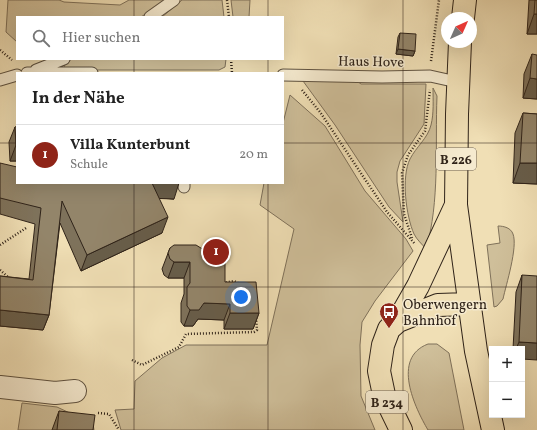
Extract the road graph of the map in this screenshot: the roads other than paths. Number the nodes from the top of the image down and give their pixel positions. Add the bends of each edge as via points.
1 (174, 0) edge
2 (465, 0) edge
3 (464, 12) edge
4 (151, 16) edge
5 (460, 48) edge
6 (61, 60) edge
7 (31, 72) edge
8 (16, 76) edge
9 (287, 76) edge
10 (0, 80) edge
11 (457, 82) junction
12 (456, 205) junction
13 (468, 304) junction
14 (398, 321) junction
15 (0, 387) edge
16 (75, 391) dead end
17 (401, 430) edge
18 (493, 430) edge

1 - 4 lane
2 - 3 main road
5 - 11 main road, B 226
6 - 7 lane
8 - 10 lane
9 - 11 lane, Haus Hove via 430,76
11 - 12 main road, B 226
12 - 13 main road, B 226
12 - 14 main road via 432,259
13 - 14 main road via 438,305
13 - 18 main road, B 226
14 - 17 main road, B 234 via 389,330 383,345 379,371 384,395
15 - 16 street via 55,393

